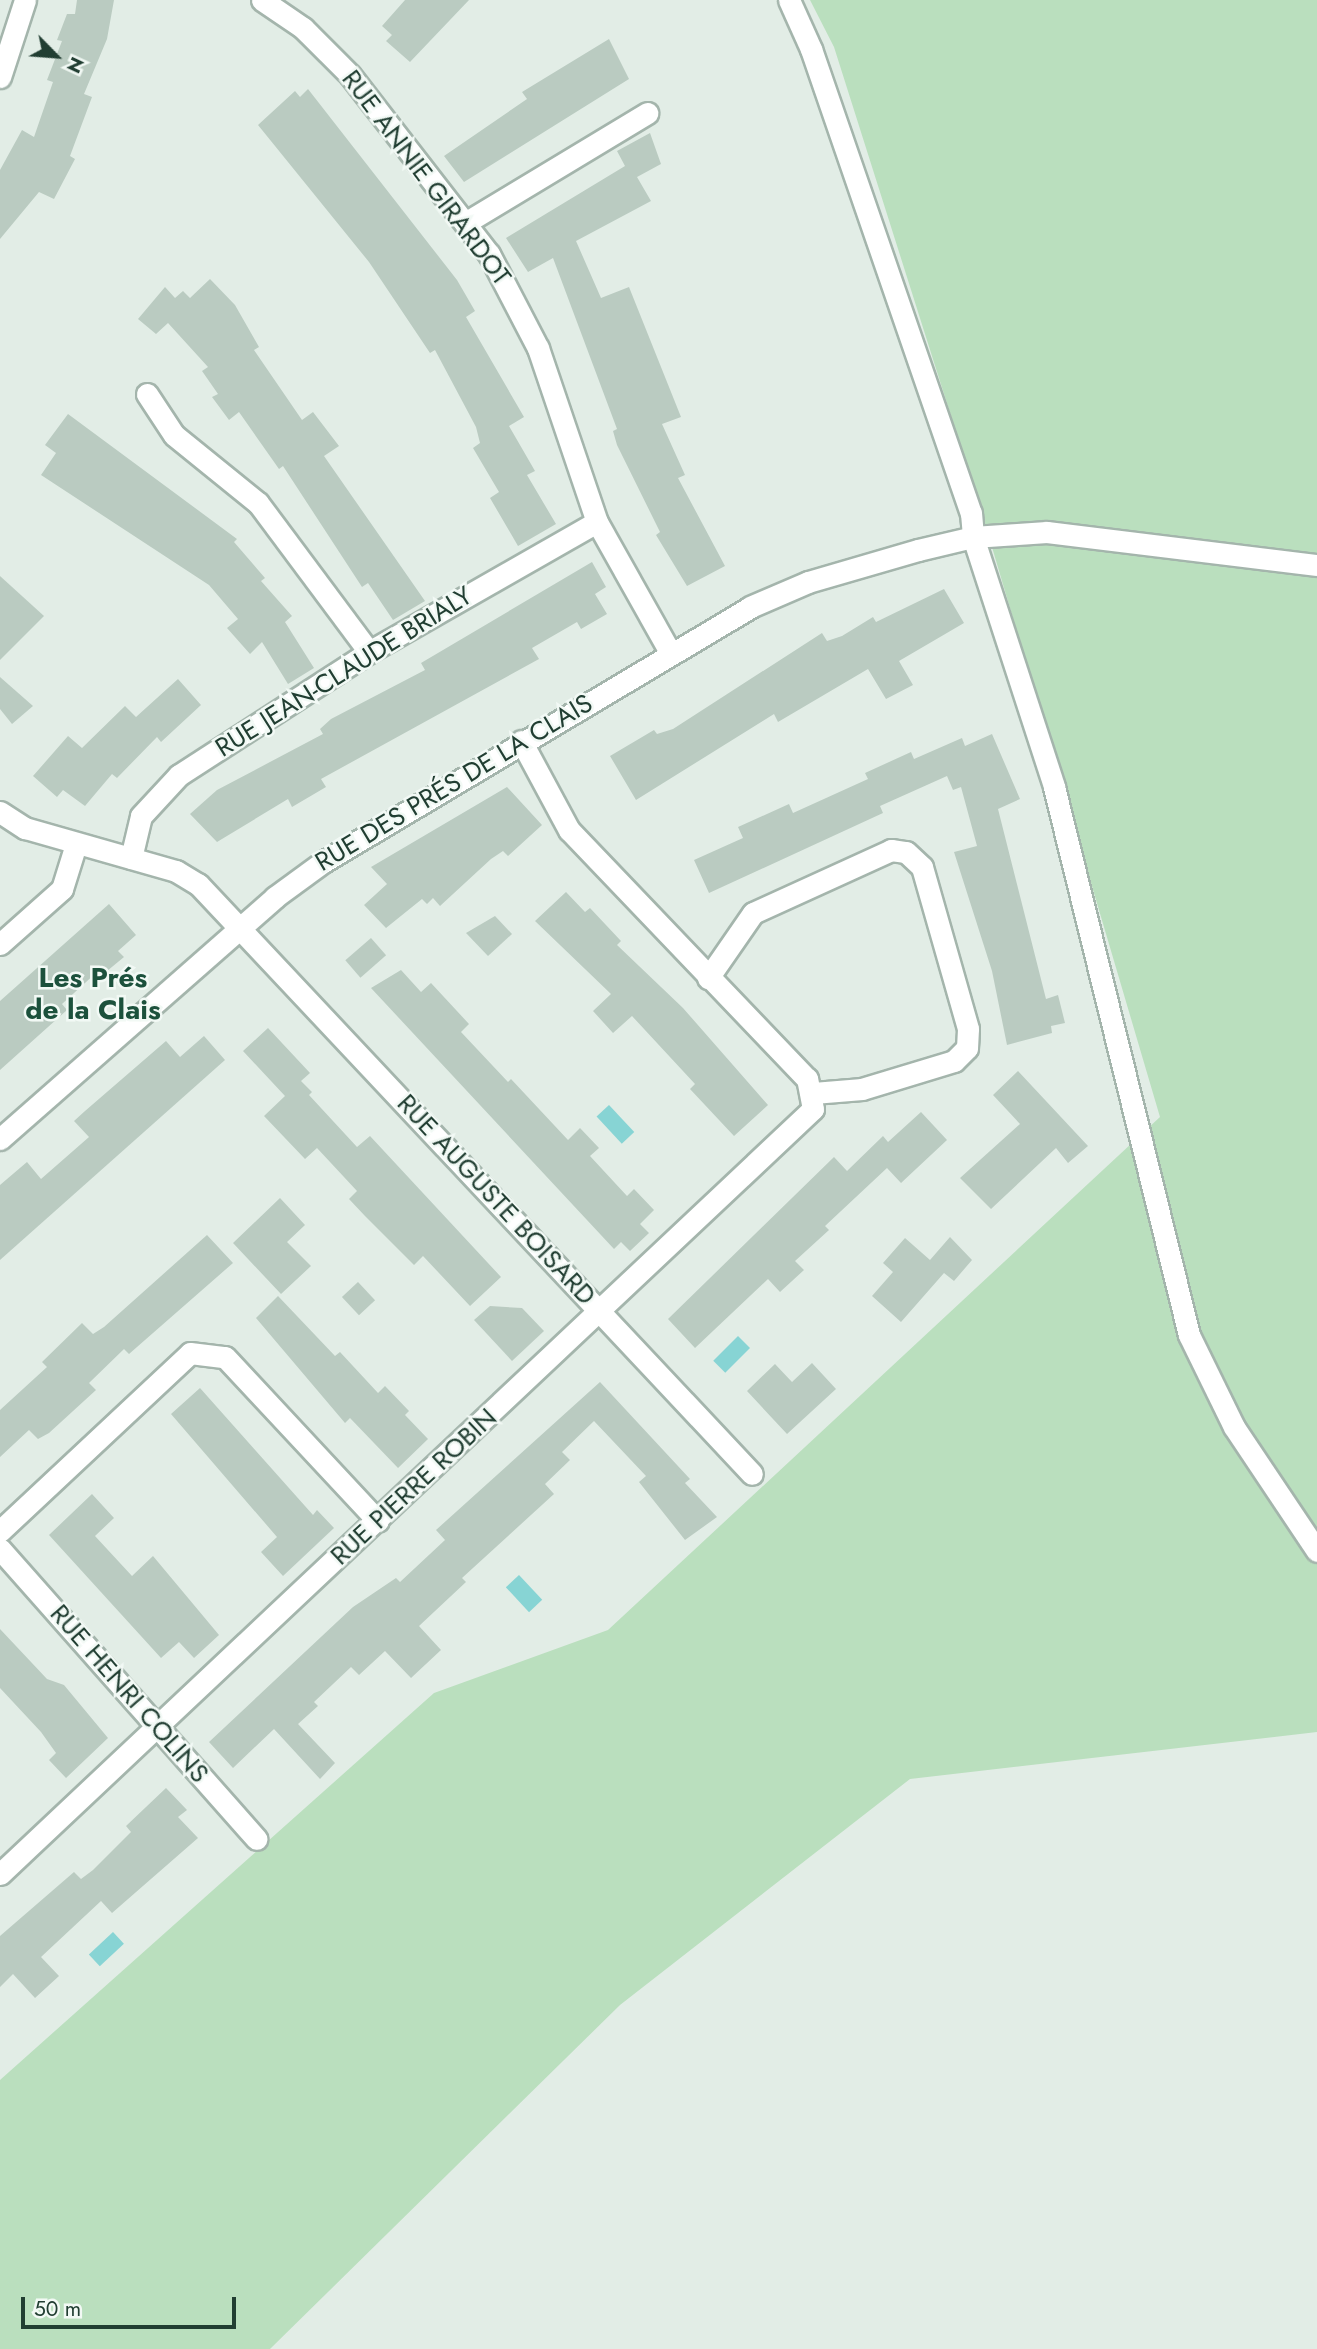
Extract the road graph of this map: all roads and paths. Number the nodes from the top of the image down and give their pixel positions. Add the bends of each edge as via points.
1 (25, 0) edge
2 (262, 0) edge
3 (789, 0) edge
4 (0, 77) edge
5 (647, 113) dead end
6 (465, 223) junction
7 (147, 394) dead end
8 (597, 522) junction
9 (973, 537) junction
10 (1317, 565) edge
11 (369, 652) junction
12 (670, 652) junction
13 (521, 741) junction
14 (0, 812) edge
15 (76, 844) junction
16 (131, 858) junction
17 (240, 927) junction
18 (0, 944) edge
19 (708, 978) junction
20 (813, 1093) junction
21 (0, 1139) edge
22 (601, 1312) junction
23 (752, 1474) dead end
24 (378, 1521) junction
25 (0, 1531) edge
26 (0, 1549) edge
27 (1317, 1551) edge
28 (160, 1725) junction
29 (257, 1839) dead end
30 (0, 1874) edge

1 - 4 street
2 - 6 street, RUE ANNIE GIRARDOT via 325,48
3 - 9 street via 971,513
5 - 6 street
6 - 8 street, RUE ANNIE GIRARDOT via 526,318
7 - 11 street via 174,435 258,503
8 - 11 street, RUE JEAN-CLAUDE BRIALY
8 - 12 street, RUE ANNIE GIRARDOT
9 - 10 street, RUE DES PRÉS DE LA CLAIS via 1047,532
9 - 12 street, RUE DES PRÉS DE LA CLAIS via 808,582
9 - 27 street via 1075,858 1163,1245 1189,1335 1234,1427
11 - 16 street, RUE JEAN-CLAUDE BRIALY via 179,775 141,816
12 - 13 street, RUE DES PRÉS DE LA CLAIS
13 - 17 street, RUE DES PRÉS DE LA CLAIS via 323,862
13 - 19 street via 569,830
14 - 15 street, RUE AUGUSTE BOISARD via 24,828
15 - 16 street, RUE AUGUSTE BOISARD
15 - 18 street via 62,889
16 - 17 street, RUE AUGUSTE BOISARD via 198,884
17 - 21 street, RUE DES PRÉS DE LA CLAIS
17 - 22 street, RUE AUGUSTE BOISARD
19 - 20 street via 807,1079
19 - 20 street via 754,913 891,850 906,852 922,867 968,1029 967,1048 954,1061 862,1089
20 - 22 street, RUE PIERRE ROBIN via 813,1109 801,1126
22 - 23 street, RUE AUGUSTE BOISARD
22 - 24 street, RUE PIERRE ROBIN
24 - 25 street via 225,1357 190,1353
24 - 28 street, RUE PIERRE ROBIN
26 - 28 street, RUE HENRI COLINS
28 - 29 street, RUE HENRI COLINS
28 - 30 street, RUE PIERRE ROBIN

